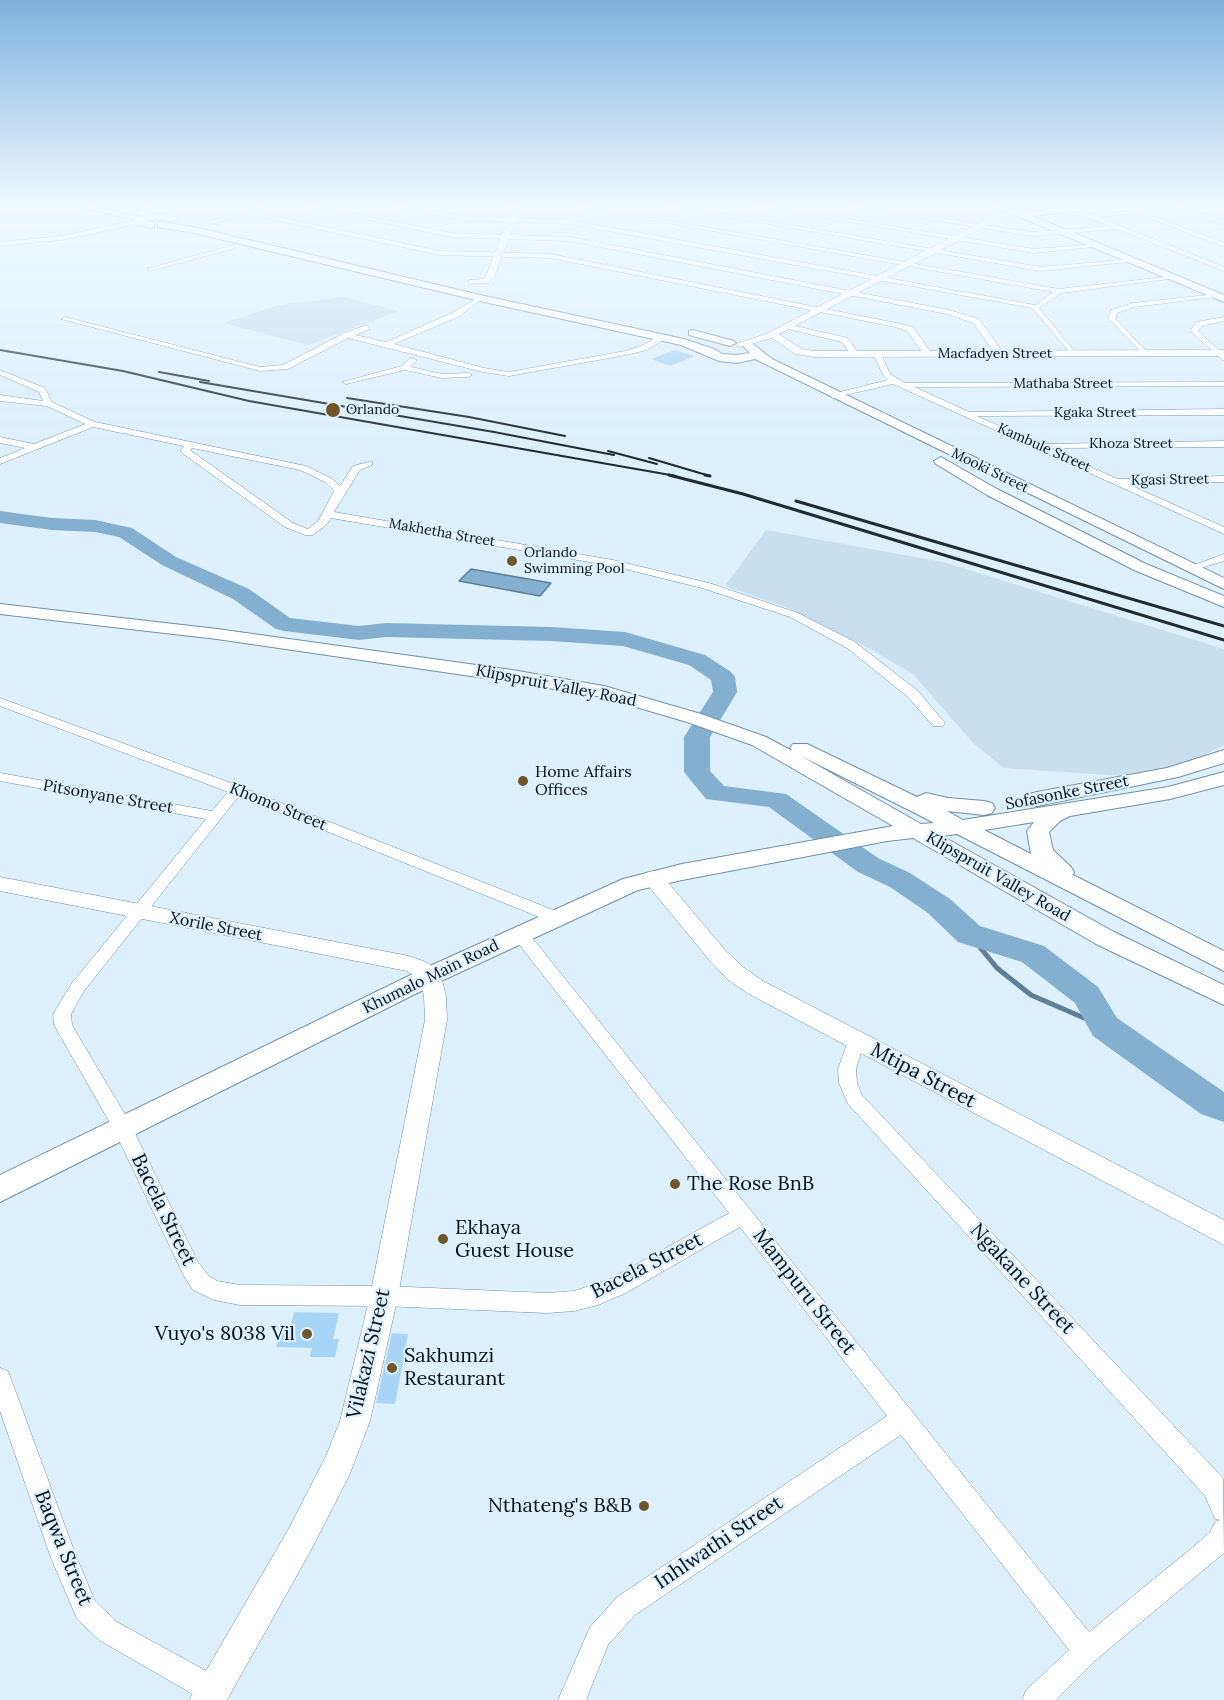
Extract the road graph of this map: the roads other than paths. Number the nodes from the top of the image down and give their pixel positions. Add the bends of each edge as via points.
1 (422, 285) edge
2 (484, 285) edge
3 (697, 285) edge
4 (810, 285) edge
5 (865, 285) edge
6 (919, 285) edge
7 (1027, 285) edge
8 (1109, 285) edge
9 (1191, 285) edge
10 (494, 288) edge
11 (1059, 291) junction
12 (850, 293) junction
13 (1220, 297) edge
14 (482, 300) junction
15 (1036, 307) junction
16 (819, 310) junction
17 (596, 311) dead end
18 (65, 319) dead end
19 (1224, 319) edge
20 (787, 326) junction
21 (367, 327) dead end
22 (347, 335) junction
23 (769, 337) junction
24 (662, 338) junction
25 (735, 343) junction
26 (387, 344) junction
27 (710, 351) junction
28 (1072, 353) junction
29 (1144, 353) junction
30 (420, 354) junction
31 (758, 354) junction
32 (855, 354) junction
33 (877, 354) junction
34 (928, 354) junction
35 (999, 354) junction
36 (1222, 355) edge
37 (737, 359) junction
38 (412, 360) junction
39 (405, 368) junction
40 (0, 372) edge
41 (496, 373) junction
42 (468, 375) junction
43 (346, 382) dead end
44 (898, 383) junction
45 (1224, 384) edge
46 (835, 396) junction
47 (0, 398) edge
48 (49, 404) junction
49 (1224, 412) edge
50 (967, 414) junction
51 (92, 424) junction
52 (0, 440) edge
53 (190, 444) junction
54 (1224, 444) edge
55 (1037, 445) junction
56 (35, 447) junction
57 (0, 461) edge
58 (369, 463) dead end
59 (1224, 479) edge
60 (1116, 481) junction
61 (337, 498) junction
62 (328, 514) junction
63 (1224, 530) edge
64 (1224, 557) edge
65 (1191, 568) junction
66 (1224, 584) edge
67 (0, 602) edge
68 (1224, 602) edge
69 (0, 609) edge
70 (0, 702) edge
71 (655, 702) junction
72 (938, 723) dead end
73 (736, 728) junction
74 (794, 745) junction
75 (1224, 756) edge
76 (0, 777) edge
77 (1224, 778) edge
78 (236, 791) junction
79 (863, 801) junction
80 (1080, 807) junction
81 (984, 808) junction
82 (216, 816) junction
83 (950, 822) junction
84 (914, 829) junction
85 (864, 838) junction
86 (951, 852) junction
87 (653, 878) junction
88 (0, 884) edge
89 (1123, 911) junction
90 (138, 912) junction
91 (555, 917) junction
92 (520, 934) junction
93 (1224, 962) edge
94 (430, 976) junction
95 (1224, 996) edge
96 (856, 1040) junction
97 (123, 1128) junction
98 (0, 1189) edge
99 (742, 1215) junction
100 (1224, 1233) edge
101 (384, 1296) junction
102 (0, 1379) edge
103 (904, 1419) junction
104 (1224, 1510) edge
105 (1224, 1531) edge
106 (1087, 1652) junction
107 (210, 1695) edge
108 (572, 1700) edge
109 (1036, 1700) edge

1 - 14 main road
2 - 10 main road
3 - 16 street
4 - 12 street
5 - 12 street
6 - 15 street
7 - 11 street
8 - 11 street
9 - 13 main road
11 - 15 street
12 - 16 street
12 - 35 street via 974,319
13 - 29 street via 1134,305 1114,312 1112,319
14 - 24 main road
14 - 26 street
15 - 28 street
16 - 20 street
16 - 34 street via 910,329
17 - 25 main road
18 - 22 street via 260,369 285,367
19 - 36 street via 1199,324 1194,331
20 - 23 street
20 - 32 street via 845,340
21 - 22 street
22 - 26 street
23 - 25 street
23 - 31 street
23 - 32 street, Macfadyen Street via 799,352
24 - 27 main road
24 - 41 street via 626,353 518,374
25 - 27 main road via 714,346
25 - 31 main road, Mooki Street
26 - 30 street
27 - 37 main road, Mooki Street via 719,357
28 - 29 street, Macfadyen Street
28 - 35 street, Macfadyen Street
29 - 36 street, Macfadyen Street
30 - 38 street
30 - 41 street
31 - 37 main road
31 - 46 main road, Mooki Street
32 - 33 street, Macfadyen Street
33 - 34 street, Macfadyen Street
33 - 44 street via 887,375
34 - 35 street, Macfadyen Street
37 - 68 main road, Mooki Street via 924,451 992,492 1131,562
38 - 39 street
38 - 42 street
39 - 42 street via 442,376
39 - 43 street
40 - 48 street via 42,390
41 - 42 street via 484,378
44 - 45 street, Mathaba Street
44 - 46 street, Mathaba Street
44 - 50 street, Kambule Street
46 - 65 main road, Mooki Street
47 - 48 street
48 - 51 street
49 - 50 street, Kgaka Street
50 - 55 street, Kambule Street
51 - 53 street
51 - 56 street
52 - 56 street
53 - 61 street via 303,468 330,481 339,491
53 - 62 street via 185,451 289,525 309,533
54 - 55 street, Khoza Street
55 - 60 street, Kambule Street
56 - 57 street
58 - 61 street via 356,468
59 - 60 street, Kgasi Street
60 - 63 street, Kambule Street
61 - 62 street
62 - 72 street, Makhetha Street via 614,563 748,598 794,615 851,645 913,694
64 - 65 street
65 - 66 main road, Mooki Street
67 - 71 main road, Klipspruit Valley Road via 440,658 590,682
69 - 71 main road, Klipspruit Valley Road via 217,634 502,675
70 - 78 street, Khomo Street
71 - 73 main road, Klipspruit Valley Road
73 - 74 main road, Klipspruit Valley Road
73 - 79 main road, Klipspruit Valley Road
74 - 81 main road via 923,799 948,806
74 - 83 main road, Klipspruit Valley Road
75 - 81 main road, Sofasonke Street via 1171,773
76 - 82 street, Pitsonyane Street
77 - 80 main road, Sofasonke Street via 1170,792
78 - 82 street, Bacela Street
78 - 91 street, Khomo Street
79 - 84 main road, Klipspruit Valley Road
79 - 85 main road via 871,812 872,822
80 - 83 main road, Sofasonke Street
80 - 89 main road via 1052,816 1042,824 1038,831 1042,853 1071,879
81 - 83 main road, Sofasonke Street
82 - 90 street, Bacela Street
83 - 84 main road, Sofasonke Street
83 - 89 main road, Klipspruit Valley Road
84 - 85 main road, Khumalo Main Road
84 - 86 main road, Klipspruit Valley Road
85 - 86 main road
85 - 87 main road, Khumalo Main Road
86 - 95 main road, Klipspruit Valley Road via 1105,938
87 - 91 main road, Khumalo Main Road
87 - 96 street, Mtipa Street via 735,973
88 - 90 street, Xorile Street
89 - 93 main road, Klipspruit Valley Road
90 - 94 street, Xorile Street via 409,964
90 - 97 street, Bacela Street via 78,987 62,1014 63,1024
91 - 92 main road, Khumalo Main Road
92 - 94 main road, Khumalo Main Road
92 - 99 street, Mampuru Street
94 - 97 main road, Khumalo Main Road
94 - 101 street, Vilakazi Street via 436,1020
96 - 100 street, Mtipa Street
96 - 104 street, Ngakane Street via 847,1069 855,1099 1214,1487
97 - 98 main road, Khumalo Main Road
97 - 101 street, Bacela Street via 201,1283 240,1295
99 - 101 street, Bacela Street via 618,1286 573,1301
99 - 103 street, Mampuru Street
101 - 107 street, Vilakazi Street via 355,1421 338,1465
102 - 107 street, Baqwa Street via 86,1610 108,1631
103 - 106 street, Mampuru Street
103 - 108 street, Inhlwathi Street via 626,1606 599,1636
105 - 106 street via 1202,1557
106 - 109 street

